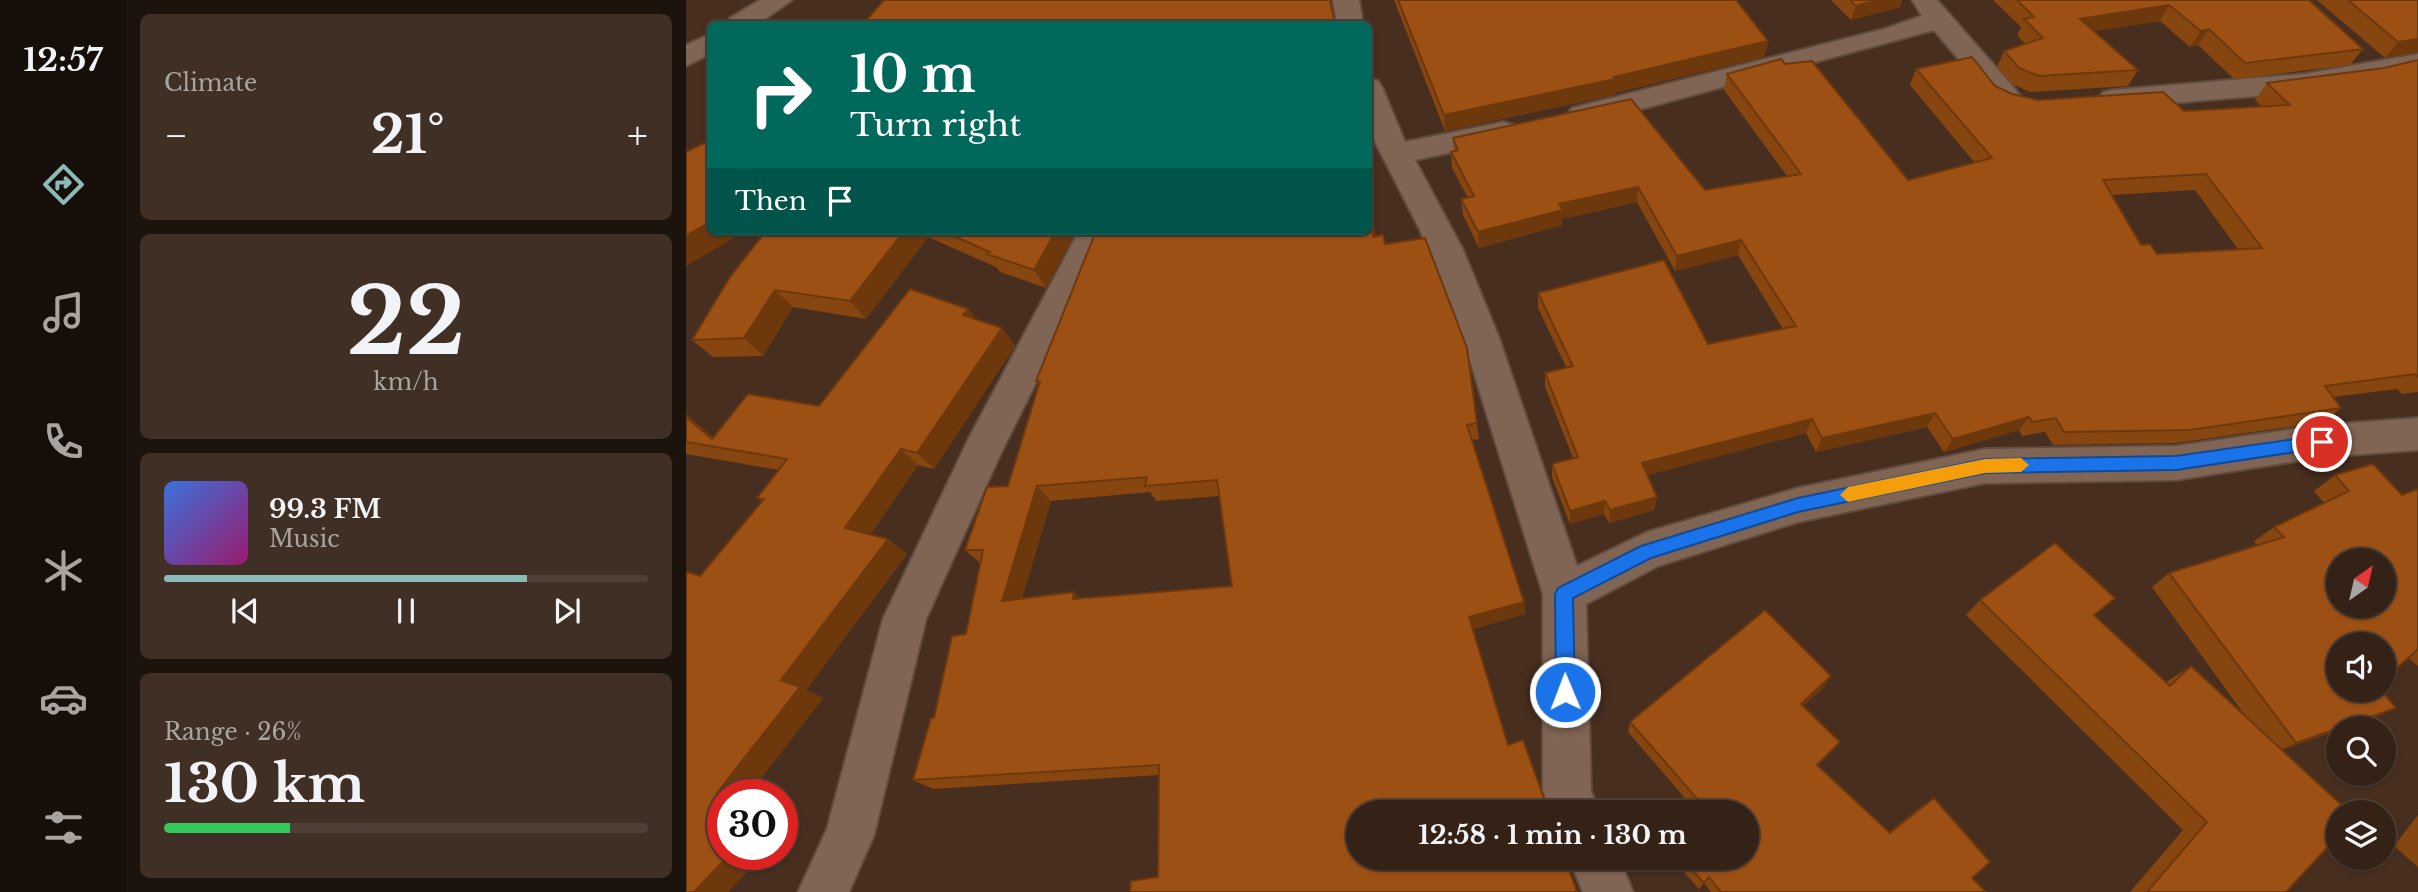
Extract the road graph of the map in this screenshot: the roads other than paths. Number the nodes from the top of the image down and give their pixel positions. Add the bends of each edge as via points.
1 (779, 0) edge
2 (1346, 0) edge
3 (1932, 10) edge
4 (745, 21) edge
5 (1350, 21) edge
6 (707, 44) edge
7 (2352, 48) edge
8 (686, 57) edge
9 (2418, 63) edge
10 (2379, 72) junction
11 (1372, 97) edge
12 (2084, 100) edge
13 (2030, 104) edge
14 (1395, 154) junction
15 (1093, 235) edge
16 (2418, 434) edge
17 (1564, 594) junction
18 (1570, 800) edge
19 (1599, 870) edge
20 (823, 892) edge
21 (1608, 892) edge

1 - 4 street
2 - 5 street
3 - 13 street via 2000,93
3 - 14 street via 1894,35 1543,123
6 - 8 street
7 - 10 street
9 - 10 street
10 - 12 street via 2251,90
11 - 14 street
14 - 17 street via 1446,248 1502,387
15 - 20 street via 982,451 905,619 850,835
16 - 17 street via 2176,463 1985,466 1798,505 1647,551
17 - 18 street
19 - 21 street

